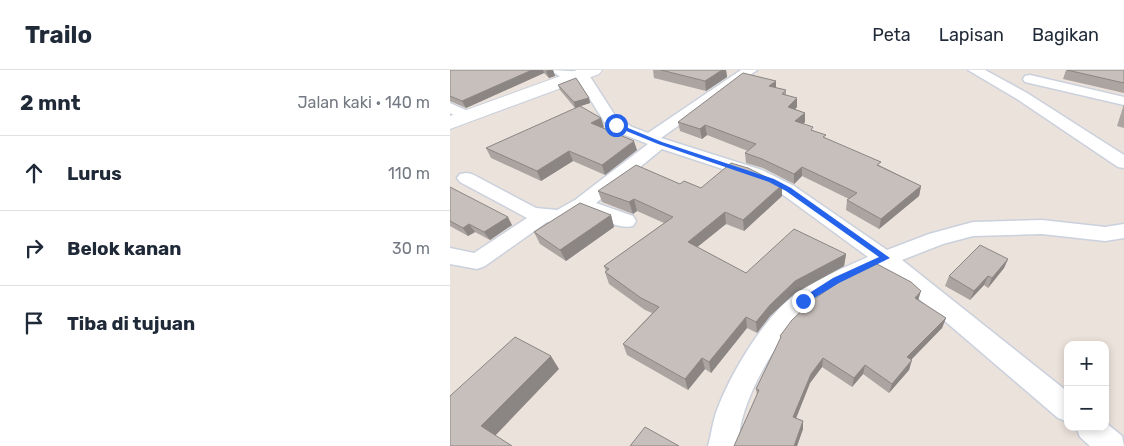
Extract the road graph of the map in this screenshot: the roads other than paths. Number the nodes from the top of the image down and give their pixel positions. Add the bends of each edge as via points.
1 (750, 70) edge
2 (975, 70) edge
3 (577, 73) edge
4 (1034, 74) edge
5 (1022, 96) junction
6 (1124, 100) edge
7 (450, 107) edge
8 (458, 119) edge
9 (654, 141) junction
10 (1124, 163) edge
11 (466, 178) dead end
12 (582, 204) junction
13 (543, 216) junction
14 (626, 221) dead end
15 (1124, 230) edge
16 (450, 256) edge
17 (886, 258) junction
18 (1064, 406) edge
19 (1095, 431) edge
20 (723, 446) edge
21 (1112, 446) edge

1 - 9 street
2 - 5 street
3 - 8 main road
3 - 9 street via 610,120
4 - 5 street
4 - 6 street
5 - 10 street
7 - 8 street
9 - 12 street
9 - 17 street via 772,180
11 - 13 street via 529,212
12 - 13 street via 562,215
12 - 14 street
13 - 16 street via 477,260
15 - 17 street via 1105,234 1042,228 973,229
17 - 18 street
17 - 20 street via 836,280 803,301 771,334 746,376 729,416
19 - 21 street

